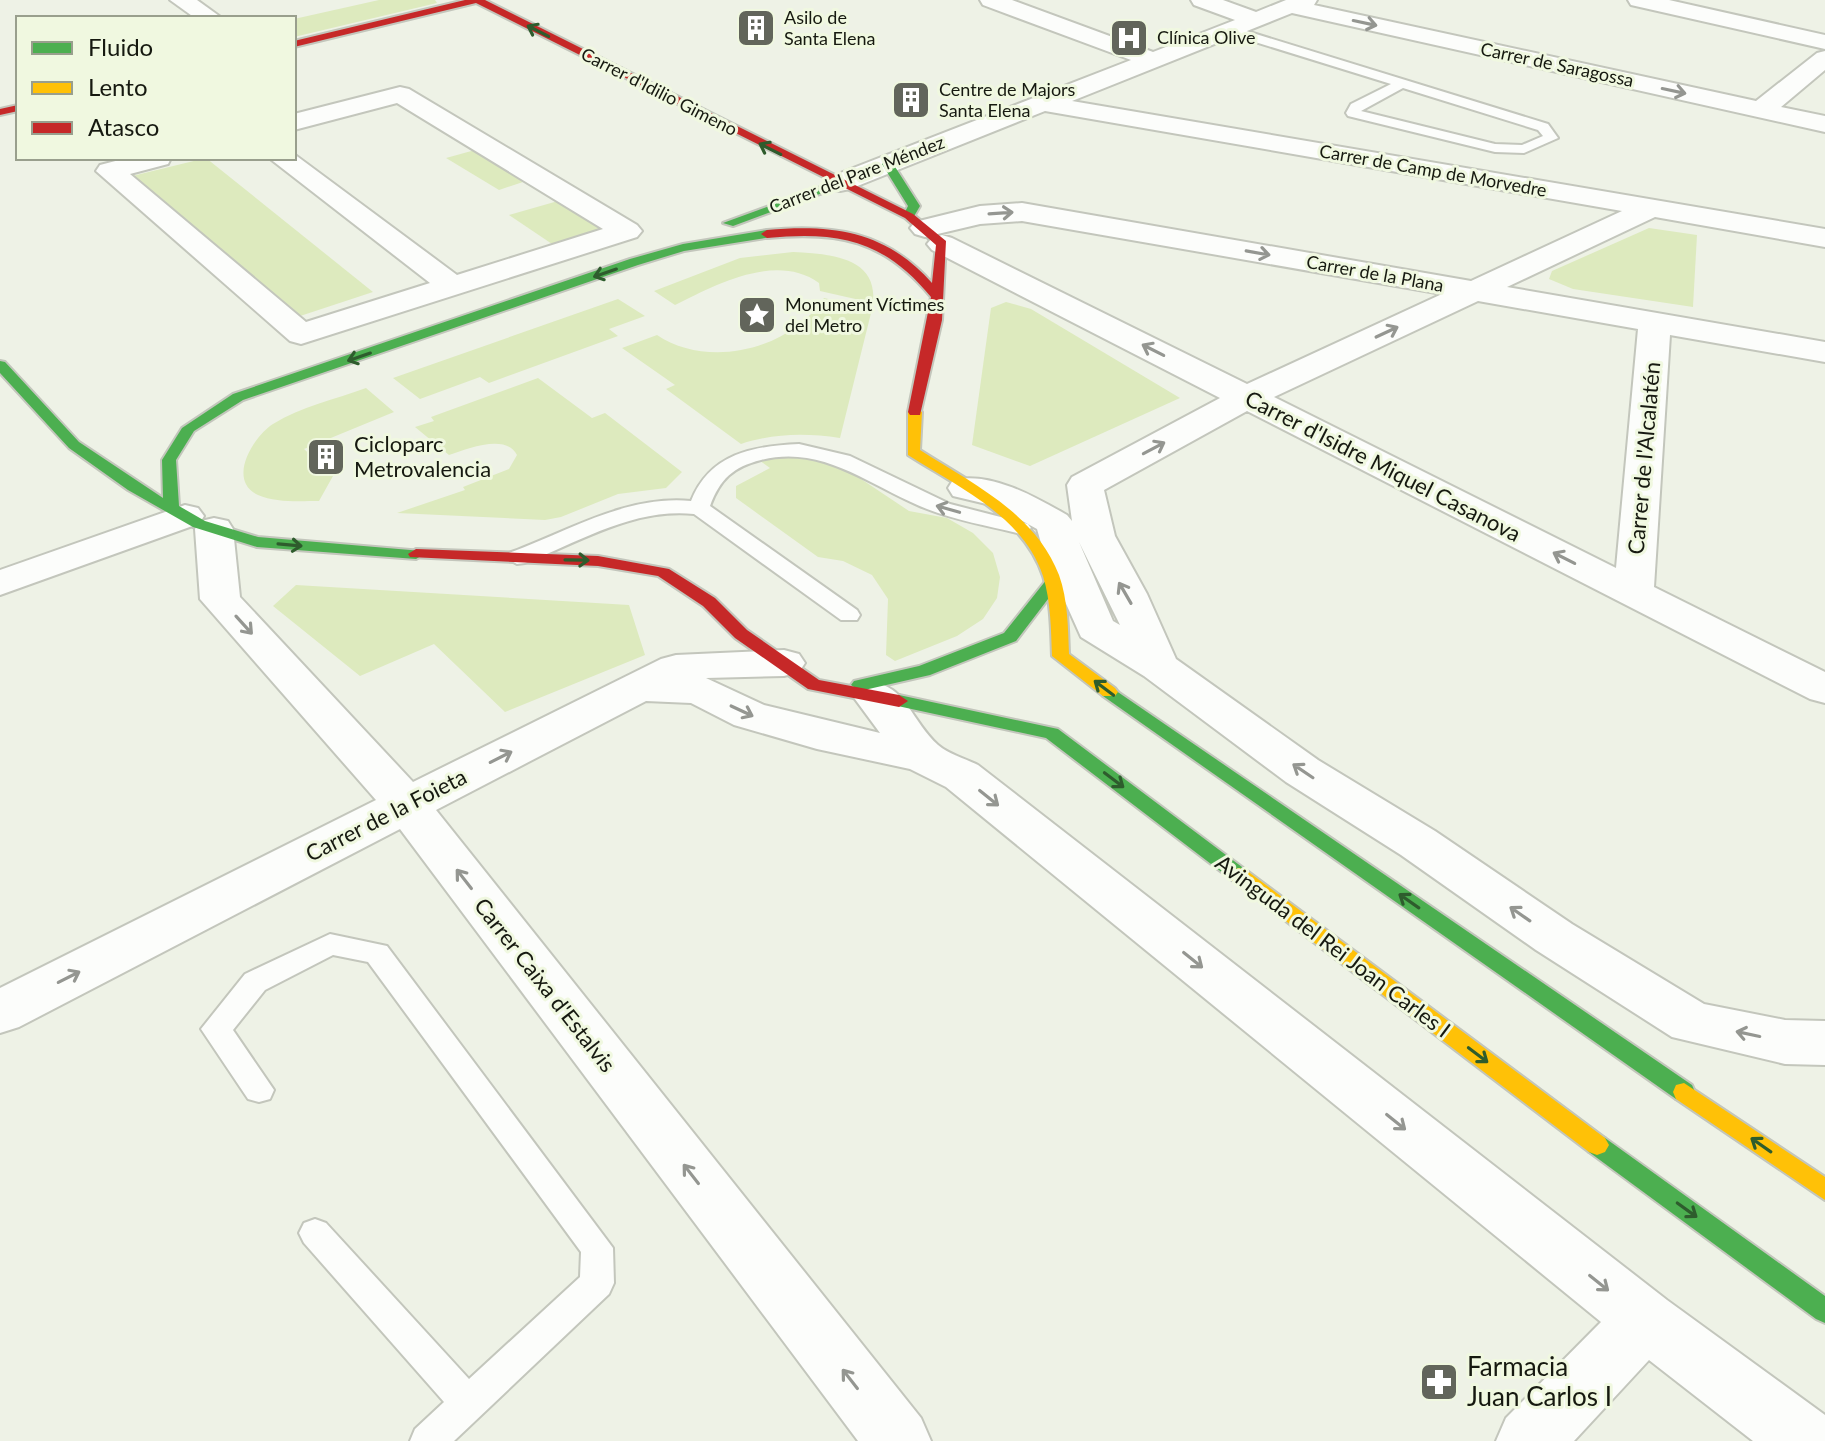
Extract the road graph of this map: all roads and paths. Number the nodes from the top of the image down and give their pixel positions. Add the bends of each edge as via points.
1 (181, 0) edge
2 (477, 0) edge
3 (991, 0) edge
4 (1202, 0) edge
5 (1639, 0) edge
6 (1297, 3) edge
7 (208, 16) edge
8 (1254, 19) junction
9 (1227, 29) junction
10 (1825, 42) edge
11 (296, 44) edge
12 (1825, 58) edge
13 (1150, 59) junction
14 (1401, 84) junction
15 (1041, 103) junction
16 (1761, 110) junction
17 (296, 121) edge
18 (1825, 124) edge
19 (151, 160) edge
20 (285, 160) edge
21 (888, 164) junction
22 (840, 183) junction
23 (1650, 209) junction
24 (925, 229) junction
25 (1825, 238) edge
26 (679, 248) junction
27 (453, 286) junction
28 (1474, 291) junction
29 (938, 298) junction
30 (1655, 322) junction
31 (1825, 352) edge
32 (0, 365) edge
33 (1247, 397) junction
34 (966, 488) junction
35 (699, 508) junction
36 (190, 518) junction
37 (1023, 528) junction
38 (515, 559) junction
39 (1053, 582) junction
40 (0, 583) edge
41 (1634, 593) junction
42 (849, 615) dead end
43 (784, 663) junction
44 (1159, 667) junction
45 (641, 687) junction
46 (1825, 689) edge
47 (858, 692) junction
48 (923, 757) junction
49 (406, 804) junction
50 (0, 1012) edge
51 (1825, 1043) edge
52 (259, 1090) dead end
53 (1825, 1190) edge
54 (315, 1233) dead end
55 (1825, 1311) edge
56 (1645, 1320) junction
57 (468, 1403) junction
58 (428, 1441) edge
59 (898, 1441) edge
60 (1529, 1441) edge
61 (1806, 1441) edge

1 - 7 street
2 - 11 street
22 -> 2 street, Carrer d'Idilio Gimeno
3 - 13 street
4 - 8 street
5 - 10 street
6 - 8 street, Carrer del Pare Méndez
6 -> 16 street, Carrer de Saragossa
8 - 9 street, Carrer del Pare Méndez
9 - 13 street, Carrer del Pare Méndez
9 - 14 lane
12 - 16 street
13 - 15 street, Carrer del Pare Méndez
14 - 14 lane via 1543,127 1551,138 1524,149 1495,148 1353,113
15 - 21 street, Carrer del Pare Méndez
15 - 23 street, Carrer de Camp de Morvedre
16 - 18 street, Carrer de Saragossa
17 - 27 street via 400,94 627,231
19 - 27 street via 110,171 301,334
20 - 27 street
21 - 22 street, Carrer del Pare Méndez
21 - 24 street
22 - 24 street
22 - 26 street, Carrer del Pare Méndez via 721,226
23 - 25 street, Carrer de Camp de Morvedre
23 - 28 street
24 -> 28 street, Carrer de la Plana via 980,215 1022,212
24 - 29 street
33 -> 24 street, Carrer d'Isidre Miquel Casanova
26 - 29 street, Carrer del Pare Méndez via 815,232 875,244 906,262
26 -> 36 street, Carrer del Pare Méndez via 238,397 189,428 169,460
28 - 30 street, Carrer de la Plana
33 -> 28 street
29 - 34 street via 916,399 913,452
30 - 31 street, Carrer de la Plana
30 - 41 street, Carrer de l'Alcalatén
32 - 36 street via 74,445 133,487
41 -> 33 street, Carrer d'Isidre Miquel Casanova
44 -> 33 street via 1090,526 1085,485
34 - 37 street
34 - 44 street via 1008,498 1054,523 1096,628
37 -> 35 lane via 934,505 853,463 822,451 796,449 764,452 715,473
35 - 38 lane via 658,506 624,512
35 - 42 lane
36 -> 38 street via 257,542
36 - 40 street
36 -> 49 street, Carrer Caixa d'Estalvis via 220,599
37 - 39 street via 1047,560
38 -> 43 street via 598,561 663,572
39 - 47 street via 1010,637
53 -> 39 street via 1061,656 1061,616
41 - 46 street, Carrer d'Isidre Miquel Casanova
43 - 45 street, Carrer de la Foieta via 676,668
43 - 47 street via 814,685
51 -> 44 street via 1785,1042 1691,1022 1302,771
45 -> 48 street via 699,690 749,715
49 -> 45 street, Carrer de la Foieta
47 - 48 street
47 -> 55 street, Avinguda del Rei Joan Carles I via 1052,733
48 -> 56 street via 962,776
50 -> 49 street, Carrer de la Foieta
59 -> 49 street, Carrer Caixa d'Estalvis
52 - 57 lane via 216,1029 255,982 330,944 377,953 597,1248 597,1283
54 - 57 lane
56 - 60 street
56 - 61 street
57 - 58 lane

